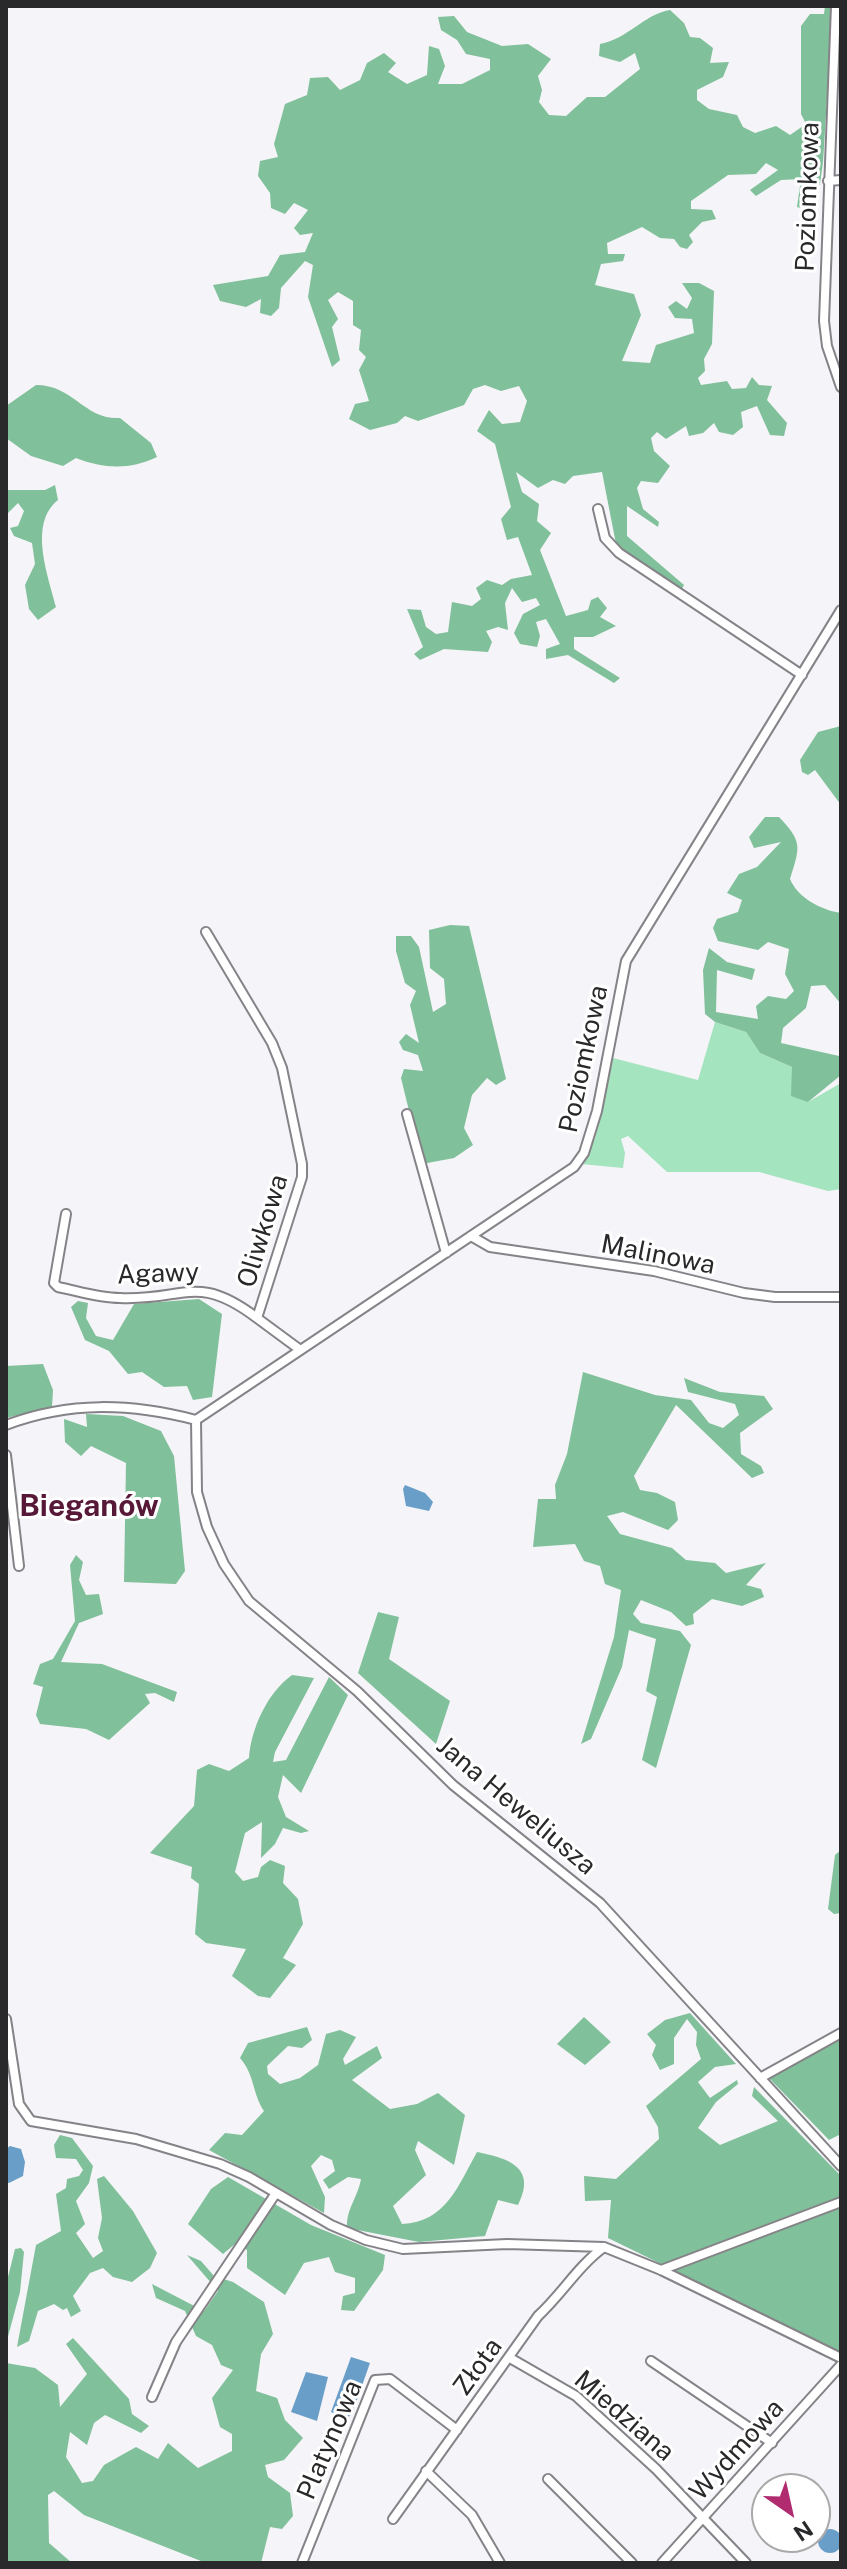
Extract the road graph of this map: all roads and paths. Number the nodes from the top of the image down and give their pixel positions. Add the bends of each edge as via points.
1 (836, 6) edge
2 (841, 180) edge
3 (828, 181) junction
4 (841, 387) edge
5 (598, 509) dead end
6 (841, 610) edge
7 (802, 675) junction
8 (206, 932) dead end
9 (407, 1114) dead end
10 (66, 1214) dead end
11 (471, 1236) junction
12 (446, 1253) junction
13 (841, 1297) edge
14 (257, 1318) junction
15 (299, 1349) junction
16 (196, 1420) junction
17 (6, 1425) edge
18 (6, 1455) edge
19 (19, 1566) dead end
20 (6, 2019) edge
21 (841, 2033) edge
22 (760, 2078) junction
23 (841, 2166) edge
24 (276, 2193) junction
25 (841, 2202) edge
26 (604, 2247) junction
27 (661, 2270) junction
28 (510, 2358) junction
29 (841, 2358) edge
30 (651, 2361) dead end
31 (841, 2365) edge
32 (152, 2397) dead end
33 (457, 2430) junction
34 (772, 2443) junction
35 (426, 2471) junction
36 (548, 2479) dead end
37 (703, 2516) junction
38 (393, 2519) dead end
39 (302, 2563) edge
40 (500, 2563) edge
41 (632, 2563) edge
42 (662, 2563) edge
43 (746, 2563) edge

1 - 3 street, Poziomkowa
2 - 3 street
3 - 4 street, Poziomkowa via 824,321
5 - 7 street via 605,538 619,553
6 - 7 street, Poziomkowa
7 - 11 street, Poziomkowa via 626,961 584,1153 562,1177
8 - 14 street, Oliwkowa via 277,1055 302,1164
9 - 12 street
10 - 14 street, Agawy via 54,1283 119,1298 213,1292
11 - 12 street, Poziomkowa
11 - 13 street, Malinowa via 490,1247 654,1271 744,1293
12 - 15 street, Poziomkowa
14 - 15 street, Oliwkowa
15 - 16 street, Poziomkowa
16 - 17 street via 97,1405
16 - 22 street, Jana Heweliusza via 197,1492 207,1527 249,1601 357,1691 453,1785 600,1903
18 - 19 street
20 - 24 street via 19,2104 31,2121 157,2144 220,2164
21 - 22 street
22 - 23 street, Jana Heweliusza
24 - 26 street via 331,2225 403,2249
24 - 32 street via 176,2342
25 - 27 street
26 - 27 street
26 - 28 street, Złota via 538,2316
27 - 29 street
28 - 33 street, Złota
28 - 37 street, Miedziana via 576,2396
30 - 34 street
31 - 34 street, Wydmowa
33 - 35 street, Złota
33 - 39 street, Platynowa via 390,2379 375,2380
34 - 37 street, Wydmowa
35 - 38 street, Złota
35 - 40 street via 472,2515
36 - 41 street
37 - 42 street, Wydmowa
37 - 43 street, Miedziana

